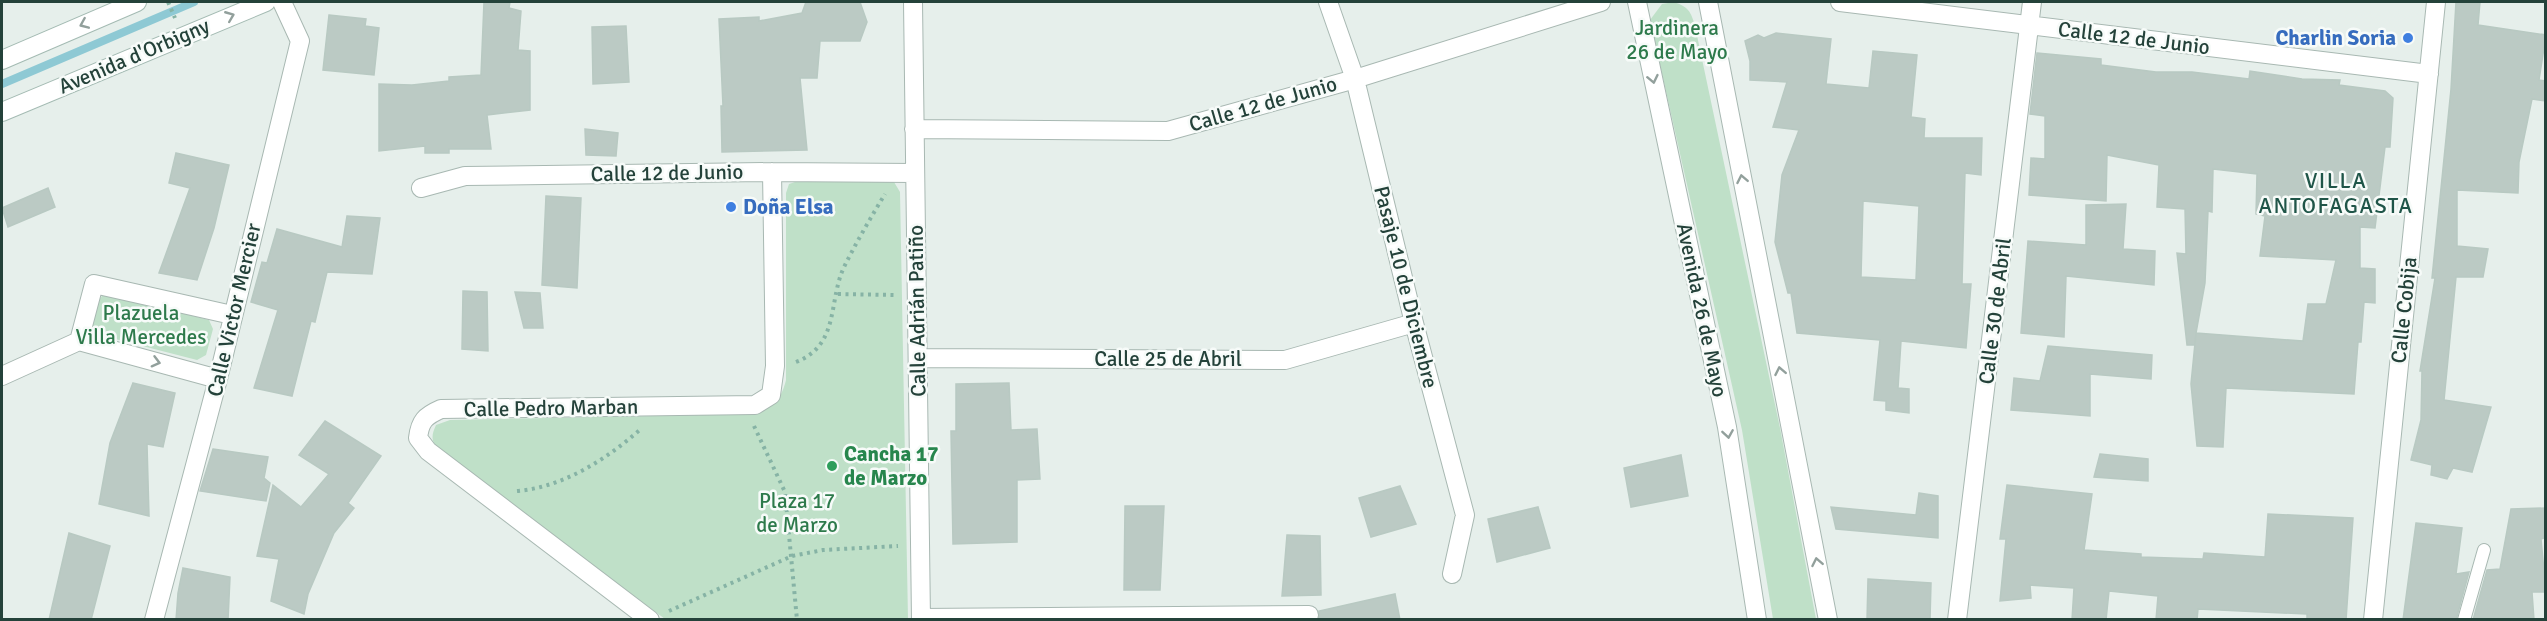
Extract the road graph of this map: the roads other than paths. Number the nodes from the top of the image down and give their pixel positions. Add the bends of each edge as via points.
1 (137, 2) edge
2 (267, 2) edge
3 (282, 2) edge
4 (913, 2) edge
5 (1328, 2) edge
6 (1601, 2) edge
7 (1637, 2) edge
8 (1708, 2) edge
9 (1840, 2) edge
10 (2032, 2) edge
11 (2436, 2) edge
12 (2029, 25) junction
13 (2, 60) edge
14 (2428, 74) junction
15 (1355, 79) junction
16 (2, 112) edge
17 (914, 129) junction
18 (772, 172) junction
19 (915, 173) junction
20 (421, 188) dead end
21 (232, 315) junction
22 (1414, 323) junction
23 (79, 341) junction
24 (918, 358) junction
25 (2, 376) edge
26 (218, 379) junction
27 (2484, 550) dead end
28 (1452, 574) dead end
29 (1309, 615) dead end
30 (657, 616) edge
31 (921, 619) edge
32 (154, 620) edge
33 (1757, 620) edge
34 (1828, 620) edge
35 (1957, 620) edge
36 (2373, 620) edge
37 (2464, 620) edge

1 -> 13 street
16 -> 2 street, Avenida d'Orbigny
3 - 21 street, Calle Victor Mercier via 300,41
4 - 17 street, Calle Adrián Patiño
5 - 15 street, Pasaje 10 de Diciembre
6 - 15 street, Calle 12 de Junio
7 -> 33 street, Avenida 26 de Mayo via 1727,427
34 -> 8 street
9 - 12 street, Calle 12 de Junio
10 - 12 street, Calle 30 de Abril
11 - 14 street, Calle Cobija
12 - 14 street, Calle 12 de Junio
12 - 35 street, Calle 30 de Abril
14 - 36 street, Calle Cobija
15 - 17 street, Calle 12 de Junio via 1168,131
15 - 22 street, Pasaje 10 de Diciembre
17 - 19 street, Calle Adrián Patiño
18 - 19 street, Calle 12 de Junio
18 - 20 street, Calle 12 de Junio via 465,176
18 - 30 street, Calle Pedro Marban via 775,366 771,395 755,405 441,409 420,423 418,438 428,451
19 - 24 street, Calle Adrián Patiño
21 - 23 street via 94,284
21 - 26 street, Calle Victor Mercier
22 - 24 street, Calle 25 de Abril via 1285,360
22 - 28 street, Pasaje 10 de Diciembre via 1465,515
23 - 25 street
23 -> 26 street
24 - 31 street, Calle Adrián Patiño
26 - 32 street, Calle Victor Mercier
27 - 37 lane
29 - 31 street

